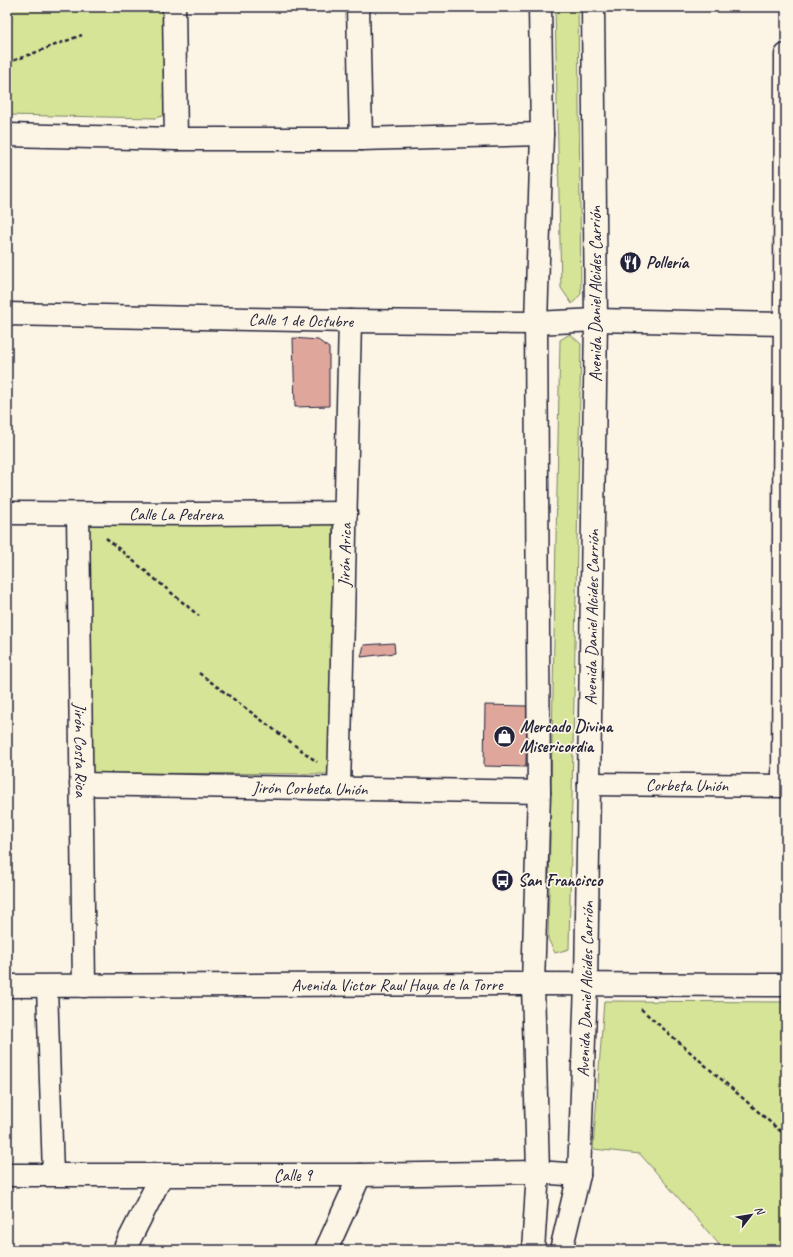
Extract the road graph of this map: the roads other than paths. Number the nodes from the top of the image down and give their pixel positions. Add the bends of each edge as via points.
1 (174, 7) edge
2 (358, 7) edge
3 (540, 7) edge
4 (593, 7) edge
5 (786, 55) edge
6 (542, 134) junction
7 (7, 135) edge
8 (176, 139) junction
9 (360, 139) junction
10 (7, 314) edge
11 (596, 320) junction
12 (350, 321) junction
13 (536, 323) junction
14 (785, 330) edge
15 (7, 513) edge
16 (78, 514) junction
17 (346, 514) junction
18 (81, 784) junction
19 (589, 784) junction
20 (784, 786) edge
21 (339, 789) junction
22 (539, 792) junction
23 (533, 984) junction
24 (586, 984) junction
25 (786, 985) edge
26 (7, 986) edge
27 (47, 986) junction
28 (84, 986) junction
29 (538, 1172) junction
30 (7, 1175) edge
31 (53, 1175) junction
32 (162, 1175) junction
33 (360, 1175) junction
34 (579, 1175) junction
35 (124, 1250) edge
36 (326, 1250) edge
37 (533, 1250) edge
38 (561, 1250) edge

1 - 8 street
2 - 9 street
3 - 6 street
4 - 11 street, Avenida Daniel Alcides Carrión
5 - 14 street
6 - 9 street
6 - 13 street
7 - 8 street
8 - 9 street
10 - 12 street, Calle 1 de Octubre
11 - 13 street, Calle 1 de Octubre
11 - 14 street, Calle 1 de Octubre
11 - 19 street, Avenida Daniel Alcides Carrión
12 - 13 street, Calle 1 de Octubre
12 - 17 street, Jirón Arica
13 - 22 street
14 - 20 street
15 - 16 street, Calle La Pedrera
16 - 17 street, Calle La Pedrera
16 - 18 street, Jirón Costa Rica
17 - 21 street, Jirón Arica
18 - 21 street, Jirón Corbeta Unión
18 - 28 street, Jirón Costa Rica
19 - 20 street, Corbeta Unión
19 - 24 street, Avenida Daniel Alcides Carrión
21 - 22 street, Jirón Corbeta Unión
22 - 23 street
23 - 24 street, Avenida Victor Raul Haya de la Torre
23 - 28 street, Avenida Victor Raul Haya de la Torre
23 - 29 street
24 - 25 street, Avenida Victor Raul Haya de la Torre
24 - 34 street, Avenida Daniel Alcides Carrión
26 - 27 street, Avenida Victor Raul Haya de la Torre
27 - 28 street, Avenida Victor Raul Haya de la Torre
27 - 31 street
29 - 33 street, Calle 9
29 - 34 street, Calle 9
29 - 37 street
30 - 31 street, Calle 9
31 - 32 street, Calle 9
32 - 33 street, Calle 9
32 - 35 street
33 - 36 street
34 - 38 street, Avenida Daniel Alcides Carrión

